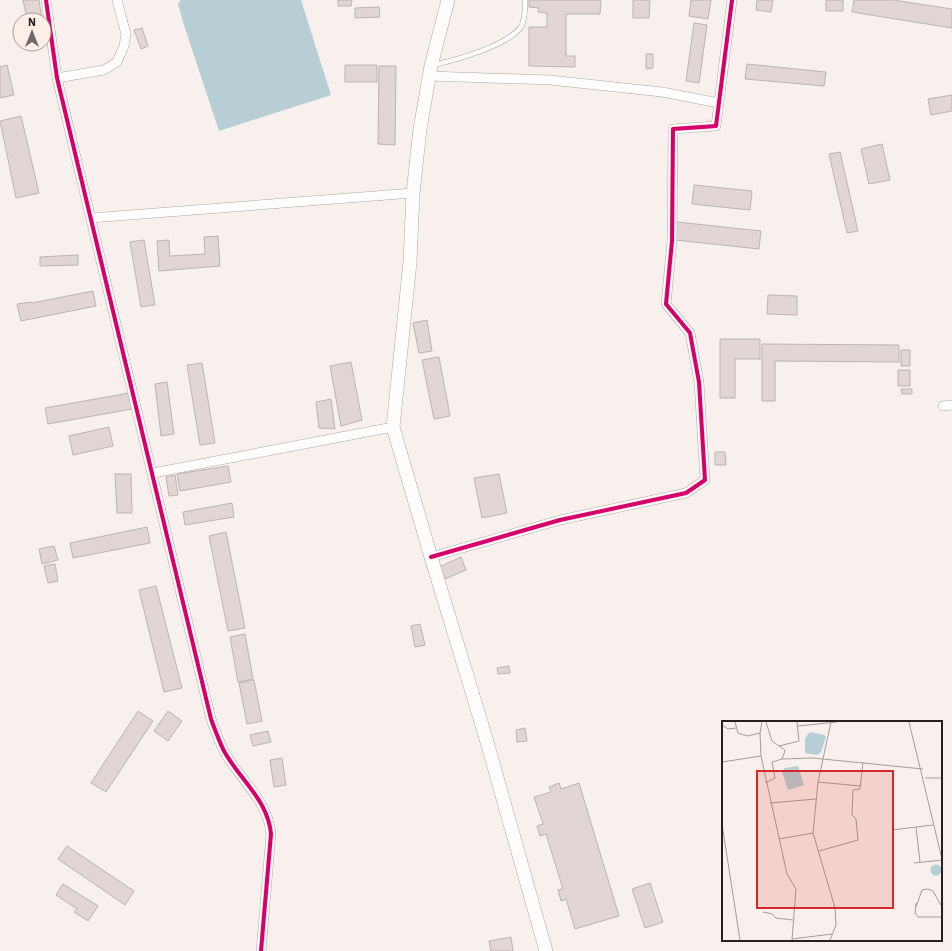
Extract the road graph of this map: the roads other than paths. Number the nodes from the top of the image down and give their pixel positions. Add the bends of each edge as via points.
1 (46, 0) edge
2 (117, 0) edge
3 (448, 0) edge
4 (525, 0) edge
5 (732, 0) edge
6 (430, 71) junction
7 (57, 78) junction
8 (719, 102) junction
9 (413, 193) junction
10 (91, 218) junction
11 (393, 427) junction
12 (153, 473) junction
13 (431, 557) junction
14 (261, 951) edge
15 (546, 951) edge

1 - 7 street
2 - 7 street via 126,34 117,62 104,70
3 - 6 main road
4 - 6 lane via 526,7 521,27 509,38
5 - 8 street
6 - 8 street via 662,92
6 - 9 main road
7 - 10 street
8 - 13 street via 716,126 672,129 672,242 666,304 690,333 700,382 705,480 686,493 560,520
9 - 10 street
9 - 11 main road via 410,262
10 - 12 street
11 - 12 street
11 - 13 main road
12 - 14 street via 211,719 224,751 260,802 270,823
13 - 15 main road

